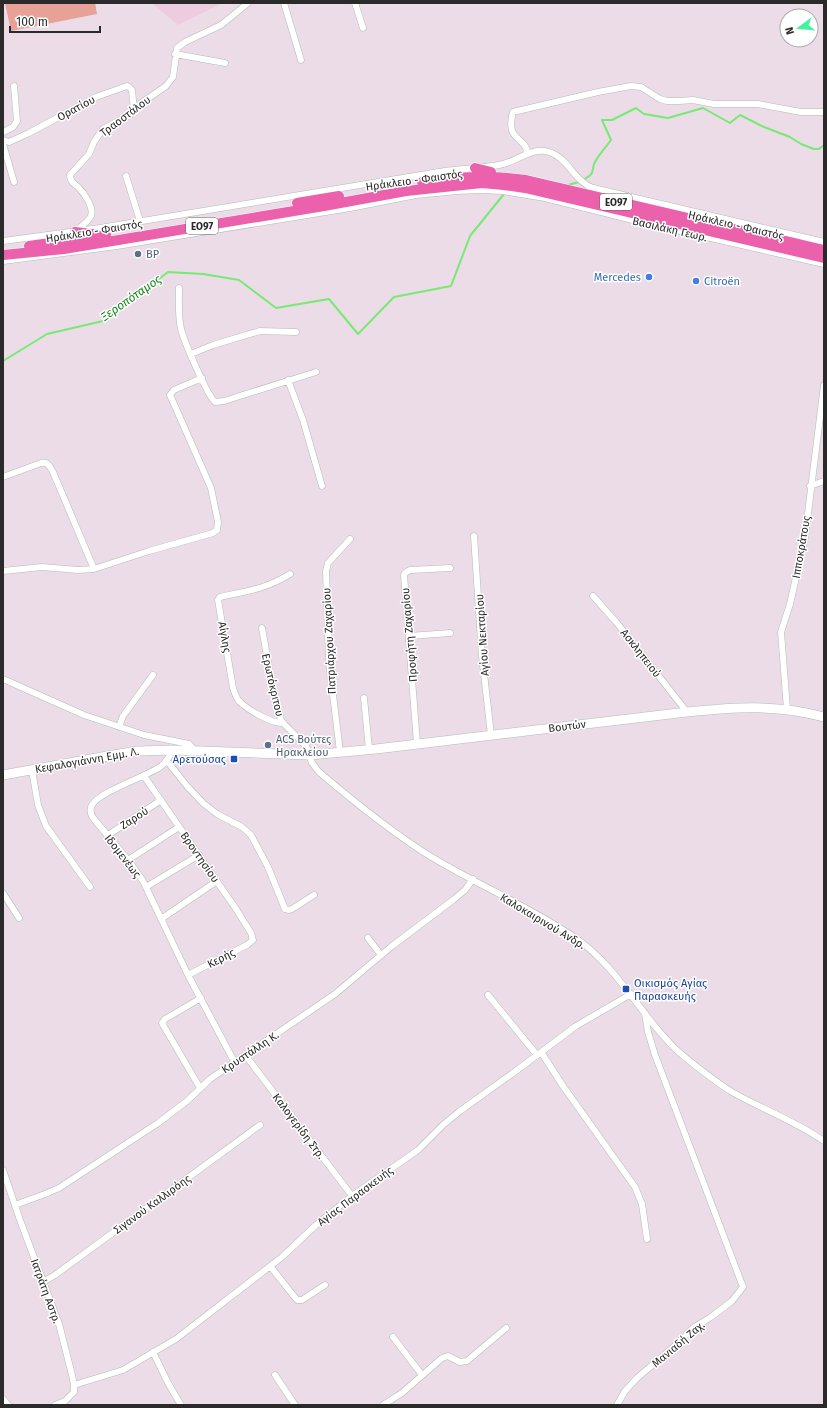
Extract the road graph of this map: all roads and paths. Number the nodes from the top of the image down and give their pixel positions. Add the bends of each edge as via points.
1 (248, 3) edge
2 (284, 3) edge
3 (355, 3) edge
4 (363, 28) dead end
5 (175, 54) junction
6 (301, 60) dead end
7 (225, 63) dead end
8 (14, 86) dead end
9 (134, 110) junction
10 (824, 112) edge
11 (3, 132) edge
12 (3, 140) edge
13 (3, 144) edge
14 (528, 154) junction
15 (475, 168) junction
16 (126, 176) dead end
17 (390, 180) junction
18 (526, 180) junction
19 (14, 182) dead end
20 (405, 186) junction
21 (418, 195) junction
22 (391, 200) junction
23 (629, 212) junction
24 (140, 221) junction
25 (645, 223) junction
26 (75, 232) junction
27 (106, 238) junction
28 (3, 241) edge
29 (824, 242) edge
30 (86, 245) junction
31 (117, 246) junction
32 (3, 249) edge
33 (824, 250) edge
34 (63, 254) junction
35 (3, 255) edge
36 (824, 258) edge
37 (3, 261) edge
38 (824, 264) edge
39 (179, 288) dead end
40 (296, 332) dead end
41 (191, 354) junction
42 (316, 372) dead end
43 (202, 378) junction
44 (288, 380) junction
45 (824, 385) edge
46 (3, 477) edge
47 (824, 481) edge
48 (322, 486) dead end
49 (810, 486) junction
50 (474, 536) dead end
51 (350, 539) dead end
52 (450, 568) dead end
53 (94, 569) junction
54 (3, 571) edge
55 (290, 574) dead end
56 (593, 596) dead end
57 (262, 628) dead end
58 (450, 633) dead end
59 (409, 636) junction
60 (153, 675) dead end
61 (3, 679) edge
62 (364, 698) dead end
63 (787, 709) junction
64 (687, 712) junction
65 (824, 717) edge
66 (282, 723) junction
67 (119, 727) junction
68 (492, 735) junction
69 (417, 744) junction
70 (173, 750) junction
71 (369, 750) junction
72 (193, 751) junction
73 (340, 752) junction
74 (292, 755) joint
75 (310, 755) junction
76 (167, 761) junction
77 (32, 770) junction
78 (3, 775) edge
79 (144, 776) junction
80 (160, 800) junction
81 (179, 827) junction
82 (108, 835) junction
83 (198, 855) junction
84 (128, 860) junction
85 (473, 879) junction
86 (217, 881) junction
87 (90, 887) dead end
88 (146, 888) junction
89 (3, 893) edge
90 (314, 895) dead end
91 (19, 918) dead end
92 (161, 920) junction
93 (368, 938) dead end
94 (253, 940) joint
95 (381, 955) junction
96 (188, 975) junction
97 (631, 994) junction
98 (488, 995) dead end
99 (201, 998) junction
100 (645, 1012) junction
101 (539, 1054) junction
102 (246, 1056) junction
103 (236, 1062) junction
104 (200, 1088) junction
105 (260, 1125) dead end
106 (824, 1142) edge
107 (3, 1170) edge
108 (352, 1196) junction
109 (15, 1205) junction
110 (648, 1239) dead end
111 (270, 1266) junction
112 (43, 1282) junction
113 (325, 1285) dead end
114 (506, 1328) dead end
115 (393, 1338) dead end
116 (153, 1352) junction
117 (275, 1374) dead end
118 (422, 1375) junction
119 (74, 1386) junction
120 (3, 1400) edge
121 (8, 1405) edge
122 (55, 1405) edge
123 (182, 1405) edge
124 (295, 1405) edge
125 (383, 1405) edge
126 (617, 1405) edge

1 - 5 street via 221,24 180,45
2 - 6 street
3 - 4 street
5 - 7 street
5 - 9 street, Τραοστάλου via 171,81
8 - 11 street via 17,121 14,127
9 - 12 street, Ορατίου via 132,90 127,86 96,97 9,142
9 - 26 street, Τραοστάλου via 125,118 103,129 89,154 70,175 72,182 85,196 91,211 91,215
10 - 14 street via 802,112 758,104 667,101 641,87 621,88 512,112 510,125 513,134 527,148
13 - 19 street
14 - 15 street via 503,164
14 - 29 street, Βασιλάκη Γεωρ. via 540,151 554,154 576,177 590,187
15 - 18 main road
15 - 20 street via 457,169
16 - 24 street
17 - 20 street
17 - 20 street
17 - 24 street
18 - 20 main road, Ηράκλειο - Φαιστός / ΕΟ97 via 504,177 457,177
18 - 33 main road, Ηράκλειο - Φαιστός / ΕΟ97
20 - 21 street via 409,193
20 - 22 street via 399,195
20 - 23 main road, Ηράκλειο - Φαιστός / ΕΟ97 via 504,185 546,192
20 - 27 main road, Ηράκλειο - Φαιστός / ΕΟ97
21 - 22 street, Βασιλάκη Γεωρ.
21 - 25 street, Βασιλάκη Γεωρ. via 457,190 502,191 545,198
22 - 31 street, Βασιλάκη Γεωρ.
23 - 25 main road
23 - 36 main road, Ηράκλειο - Φαιστός / ΕΟ97
24 - 26 street
25 - 38 street, Βασιλάκη Γεωρ.
26 - 27 main road
26 - 28 street
27 - 30 main road, Ηράκλειο - Φαιστός / ΕΟ97
27 - 31 main road
27 - 32 main road, Ηράκλειο - Φαιστός / ΕΟ97
30 - 34 main road
30 - 35 main road, Ηράκλειο - Φαιστός / ΕΟ97
31 - 34 street, Βασιλάκη Γεωρ.
34 - 37 street, Βασιλάκη Γεωρ.
39 - 41 street via 181,330
40 - 41 street via 260,331
41 - 43 street
42 - 44 street
43 - 44 street via 213,400 218,403
43 - 53 street via 174,390 170,395 211,488 218,522 217,530
44 - 48 street
45 - 49 street, Ιπποκράτους
46 - 53 street via 41,463 48,464
47 - 49 street
49 - 63 street, Ιπποκράτους via 805,536 781,632
50 - 68 street, Αγίου Νεκταρίου via 482,650
51 - 73 street, Πατριάρχου Ζαχαρίου via 328,563 326,571 329,662
52 - 59 street, Προφήτη Ζαχαρίου via 405,573
53 - 54 street via 42,567
55 - 66 street, Αίγλης via 273,584 220,597 218,600 238,701 266,718
56 - 64 street, Ασκληπειού via 618,623
57 - 66 street, Ερωτόκριτου via 275,703
58 - 59 street
59 - 69 street, Προφήτη Ζαχαρίου
60 - 67 street via 123,716
61 - 67 street via 67,708
62 - 71 street
63 - 64 main road, Βουτών via 747,707
63 - 65 main road, Βουτών
64 - 68 main road, Βουτών
66 - 75 street, Ερωτόκριτου via 306,746
67 - 72 street via 188,744
68 - 69 main road, Βουτών
69 - 71 main road, Βουτών
70 - 72 main road, Κεφαλογιάννη Εμμ. Λ.
70 - 76 street, Ιδομενέως
70 - 77 main road, Κεφαλογιάννη Εμμ. Λ. via 125,753
71 - 73 main road, Βουτών
72 - 74 main road, Κεφαλογιάννη Εμμ. Λ.
73 - 75 main road, Βουτών
74 - 75 main road, Βουτών
75 - 85 street, Καλοκαιρινού Ανδρ. via 314,767 357,803 426,853
76 - 79 street, Ιδομενέως
76 - 90 street via 203,803 251,836 284,908 291,909
77 - 78 main road, Κεφαλογιάννη Εμμ. Λ.
77 - 87 street via 38,805 46,826
79 - 80 street, Βροντησίου
79 - 82 street, Ιδομενέως via 92,804 92,816
80 - 81 street, Βροντησίου
80 - 82 street, Ζαρού
81 - 83 street, Βροντησίου
81 - 84 street
82 - 84 street, Ιδομενέως
83 - 86 street, Βροντησίου
83 - 88 street
84 - 88 street, Ιδομενέως
85 - 95 street, Κρυστάλλη Κ. via 453,900
85 - 97 street, Καλοκαιρινού Ανδρ. via 575,937 607,966
86 - 92 street
86 - 94 street, Βροντησίου
88 - 92 street, Ιδομενέως
89 - 91 street
92 - 96 street, Ιδομενέως
93 - 95 street
94 - 96 street, Κερής
95 - 102 street, Κρυστάλλη Κ. via 335,994
96 - 99 street, Ιδομενέως
97 - 100 street, Καλοκαιρινού Ανδρ.
97 - 101 street, Αγίας Παρασκευής via 576,1026
98 - 101 street
99 - 103 street, Ιδομενέως
99 - 104 street via 162,1021
100 - 106 street, Καλοκαιρινού Ανδρ. via 663,1036 719,1084 805,1129
100 - 126 street, Μανιαδή Ζαχ. via 655,1055 744,1287 732,1301 693,1328 637,1378
101 - 108 street, Αγίας Παρασκευής via 443,1125 418,1150
101 - 110 street via 635,1187 642,1204
102 - 103 street, Κρυστάλλη Κ.
102 - 108 street, Καλογερίδη Στρ.
103 - 104 street, Κρυστάλλη Κ.
104 - 109 street, Κρυστάλλη Κ. via 158,1123 69,1181 45,1194
105 - 112 street, Σιγανού Καλλιρόης via 108,1238
107 - 109 street, Ιατράτη Αστρ.
108 - 111 street, Αγίας Παρασκευής
109 - 112 street, Ιατράτη Αστρ.
111 - 113 street via 297,1300 302,1300
111 - 116 street, Αγίας Παρασκευής via 176,1339
112 - 119 street, Ιατράτη Αστρ. via 59,1324
114 - 118 street via 469,1360 460,1362 443,1357
115 - 118 street
116 - 119 street, Αγίας Παρασκευής via 123,1370
116 - 123 street
117 - 124 street
118 - 125 street
119 - 122 street via 74,1392 70,1397
120 - 121 street

